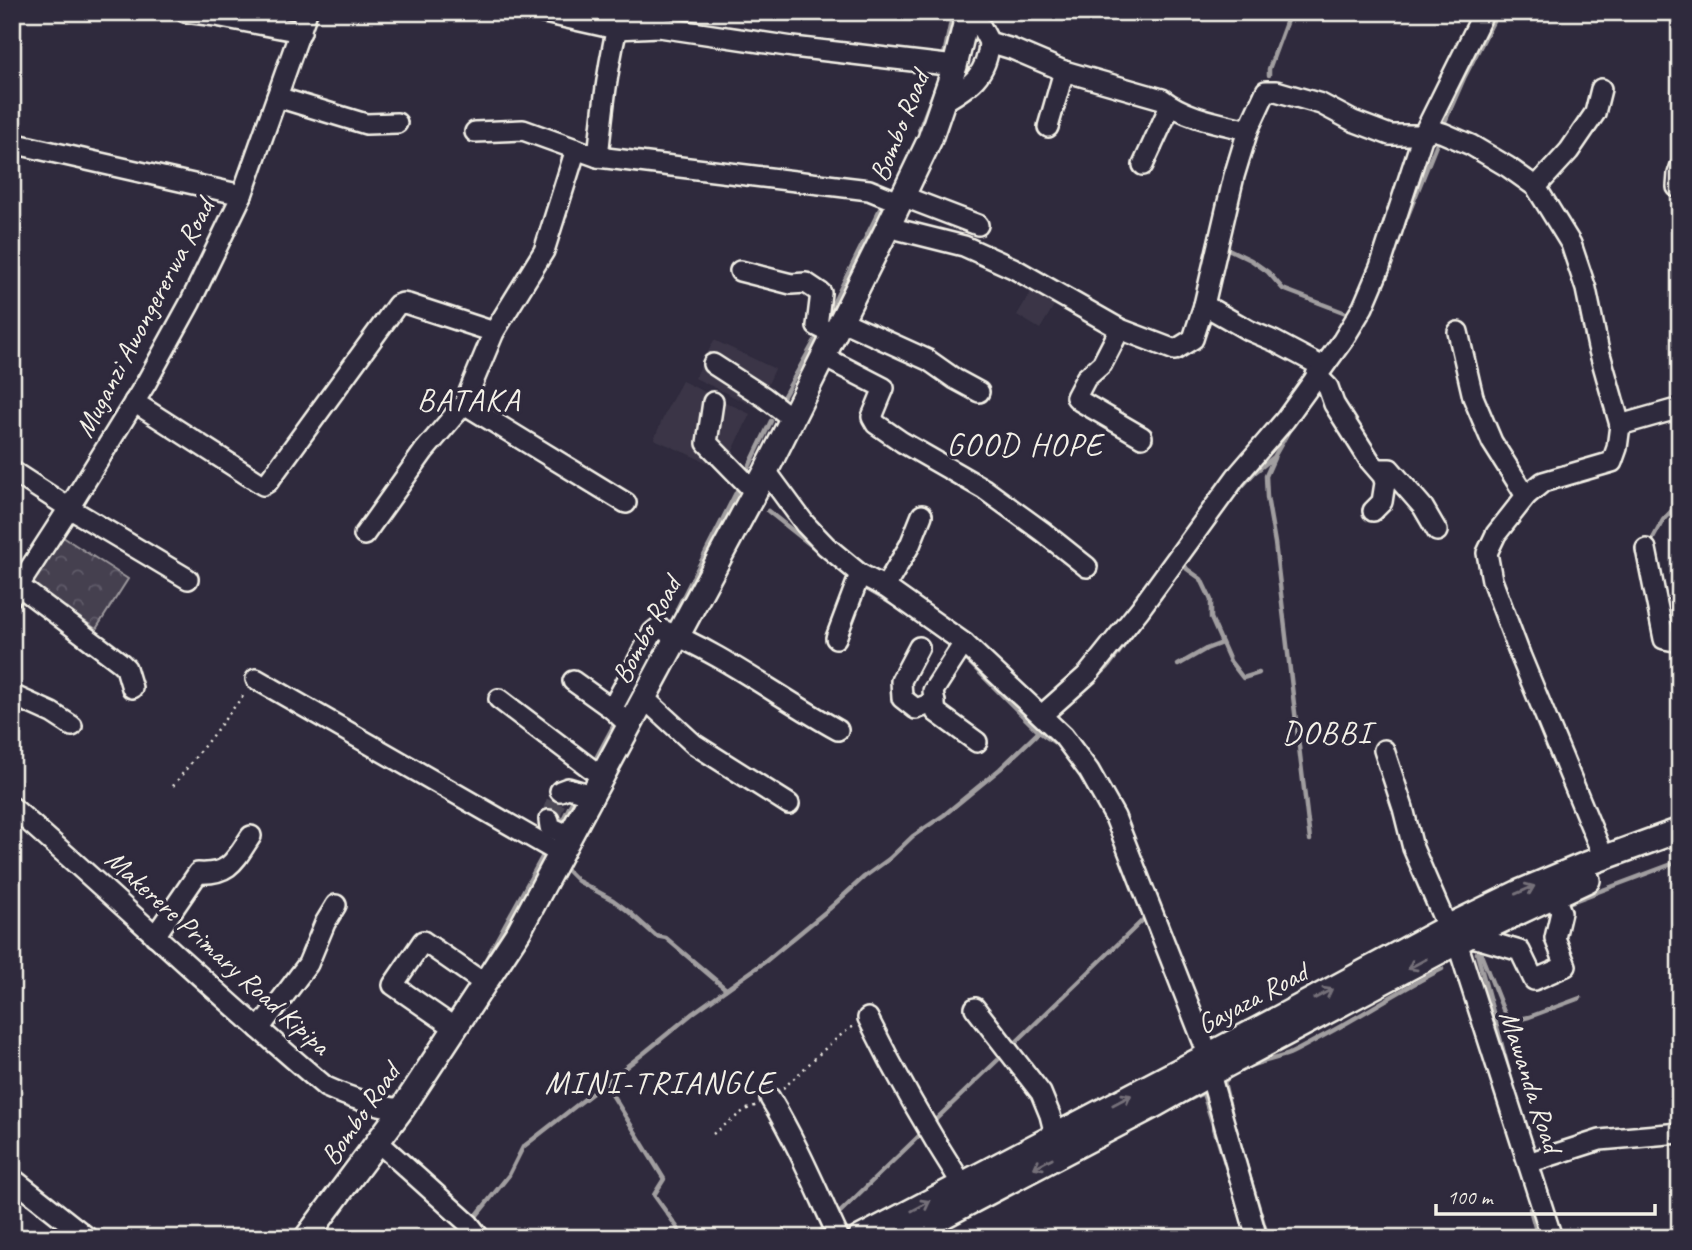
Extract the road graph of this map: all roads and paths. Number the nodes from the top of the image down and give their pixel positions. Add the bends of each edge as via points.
1 (185, 12) edge
2 (307, 12) edge
3 (540, 12) edge
4 (968, 12) edge
5 (1484, 12) edge
6 (619, 21) edge
7 (301, 32) junction
8 (989, 42) junction
9 (955, 66) junction
10 (1064, 71) junction
11 (1601, 89) dead end
12 (277, 97) junction
13 (943, 102) junction
14 (1170, 106) junction
15 (397, 122) dead end
16 (1048, 127) dead end
17 (1248, 130) junction
18 (475, 132) dead end
19 (1433, 133) junction
20 (12, 143) edge
21 (576, 149) junction
22 (598, 157) junction
23 (1143, 164) dead end
24 (1536, 187) junction
25 (242, 195) junction
26 (901, 199) junction
27 (978, 225) dead end
28 (887, 227) junction
29 (740, 271) dead end
30 (1204, 305) junction
31 (838, 328) junction
32 (1120, 329) junction
33 (494, 332) junction
34 (1458, 332) dead end
35 (824, 357) junction
36 (713, 364) dead end
37 (1321, 377) junction
38 (979, 392) dead end
39 (134, 402) junction
40 (713, 402) dead end
41 (464, 404) junction
42 (1680, 408) edge
43 (793, 419) junction
44 (1620, 425) junction
45 (1142, 437) dead end
46 (1377, 468) junction
47 (12, 471) edge
48 (766, 471) junction
49 (755, 492) junction
50 (1527, 496) junction
51 (626, 503) dead end
52 (69, 508) junction
53 (1373, 511) dead end
54 (922, 514) dead end
55 (1437, 531) dead end
56 (364, 535) dead end
57 (1646, 549) dead end
58 (1087, 568) dead end
59 (860, 574) junction
60 (188, 579) dead end
61 (885, 587) junction
62 (16, 591) edge
63 (677, 635) junction
64 (836, 638) dead end
65 (1680, 642) edge
66 (964, 643) junction
67 (919, 647) dead end
68 (257, 679) joint
69 (573, 681) dead end
70 (643, 684) junction
71 (132, 688) dead end
72 (12, 695) edge
73 (499, 699) dead end
74 (935, 702) junction
75 (612, 709) junction
76 (1048, 722) junction
77 (629, 725) junction
78 (72, 726) dead end
79 (838, 730) dead end
80 (977, 742) dead end
81 (1384, 750) dead end
82 (173, 786) dead end
83 (597, 786) junction
84 (560, 791) dead end
85 (789, 804) dead end
86 (12, 807) edge
87 (549, 820) dead end
88 (1680, 831) edge
89 (251, 836) dead end
90 (565, 845) junction
91 (1680, 846) edge
92 (1604, 858) junction
93 (1554, 895) junction
94 (336, 905) dead end
95 (1458, 935) junction
96 (155, 936) junction
97 (485, 984) junction
98 (975, 1008) dead end
99 (868, 1018) joint
100 (456, 1028) junction
101 (259, 1029) junction
102 (1209, 1064) junction
103 (770, 1098) junction
104 (402, 1109) junction
105 (1680, 1133) edge
106 (713, 1134) dead end
107 (1055, 1135) junction
108 (378, 1142) junction
109 (1528, 1163) junction
110 (12, 1178) edge
111 (962, 1184) junction
112 (475, 1231) edge
113 (88, 1238) edge
114 (306, 1238) edge
115 (839, 1238) edge
116 (860, 1238) edge
117 (902, 1238) edge
118 (1257, 1238) edge
119 (1552, 1238) edge

1 - 7 street
2 - 7 street, Muganzi Awongererwa Road
3 - 6 street
4 - 8 street
4 - 9 main road, Bombo Road
5 - 19 street
6 - 9 street
6 - 22 street
7 - 12 street, Muganzi Awongererwa Road
8 - 10 street
8 - 13 street via 988,58 975,80
9 - 13 main road, Bombo Road
10 - 14 street via 1162,99
10 - 16 street
11 - 24 street via 1595,113
12 - 15 street via 366,124
12 - 25 street, Muganzi Awongererwa Road
13 - 26 main road, Bombo Road
14 - 17 street
14 - 23 street
17 - 19 street via 1266,91 1276,91 1321,104 1390,135
17 - 30 street
18 - 21 street via 523,130
19 - 24 street via 1480,151
19 - 37 street via 1363,307
20 - 25 street
21 - 22 street
21 - 33 street via 544,251
22 - 26 street via 869,190
24 - 44 street via 1571,244
25 - 39 street, Muganzi Awongererwa Road via 190,303
26 - 27 street
26 - 28 main road, Bombo Road
28 - 31 main road, Bombo Road
28 - 32 street via 977,251
29 - 31 street via 806,283 821,293 817,326
30 - 32 street via 1193,339 1175,350
30 - 37 street via 1274,341
31 - 35 main road, Bombo Road
31 - 38 street via 928,360
32 - 45 street via 1102,364 1086,378 1076,397
33 - 39 street via 408,304 397,305 265,484
33 - 41 street
34 - 50 street via 1482,419
35 - 43 main road, Bombo Road
35 - 58 street via 884,388 872,417 876,424 984,489
36 - 43 street
37 - 46 street
37 - 76 street via 1236,477 1140,609
39 - 52 street, Muganzi Awongererwa Road
40 - 49 street via 707,443
41 - 51 street
41 - 56 street
42 - 44 street
43 - 48 main road, Bombo Road
44 - 50 street via 1612,461 1543,482
46 - 53 street via 1385,483 1382,502
46 - 55 street via 1390,470 1423,507
47 - 52 street
48 - 49 main road, Bombo Road
48 - 59 street via 805,524
49 - 63 main road, Bombo Road
50 - 92 street via 1496,534 1487,553 1492,580
52 - 60 street
52 - 62 street, Muganzi Awongererwa Road
54 - 61 street
57 - 65 street via 1664,639
59 - 61 street
59 - 64 street
61 - 66 street
62 - 71 street via 121,663
63 - 70 main road, Bombo Road
63 - 79 street
66 - 74 street via 933,691
66 - 76 street
67 - 74 street via 901,681 902,698 916,709
68 - 82 path
68 - 90 street
69 - 75 street
70 - 75 street
70 - 77 main road, Bombo Road
70 - 85 street via 694,744
72 - 78 street
73 - 83 street
74 - 80 street via 936,712
75 - 77 street
76 - 102 street via 1089,771 1115,817
77 - 83 main road, Bombo Road
81 - 95 street, Mawanda Road via 1413,848
83 - 84 street
83 - 90 main road, Bombo Road
86 - 96 street, Makerere Primary Road Kipipa
87 - 90 street
88 - 92 main road, Gayaza Road
89 - 96 street via 230,867 198,873
90 - 97 main road, Bombo Road via 519,932
91 - 93 main road, Gayaza Road
95 -> 92 main road, Gayaza Road via 1519,892
93 - 95 main road, Gayaza Road
93 - 95 street via 1561,912 1555,938 1566,966 1534,980 1520,950
94 - 101 street via 308,964
95 - 102 main road, Gayaza Road
95 - 109 street, Mawanda Road
96 - 101 street, Makerere Primary Road Kipipa
97 - 100 main road, Bombo Road
97 - 100 street via 423,941 393,985
98 - 107 street via 1041,1093
99 - 103 path via 836,1038
99 - 111 street
100 - 104 main road, Bombo Road
101 - 104 street, Makerere Primary Road Kipipa via 326,1087 353,1099
107 -> 102 main road, Gayaza Road
102 -> 117 main road, Gayaza Road via 1157,1104
102 - 118 street
103 - 106 path
103 - 115 street
104 - 108 main road, Bombo Road
105 - 109 street via 1600,1140
107 - 111 main road, Gayaza Road
108 - 112 street
108 - 114 main road, Bombo Road
109 - 119 street, Mawanda Road
110 - 113 street
116 -> 111 main road, Gayaza Road

